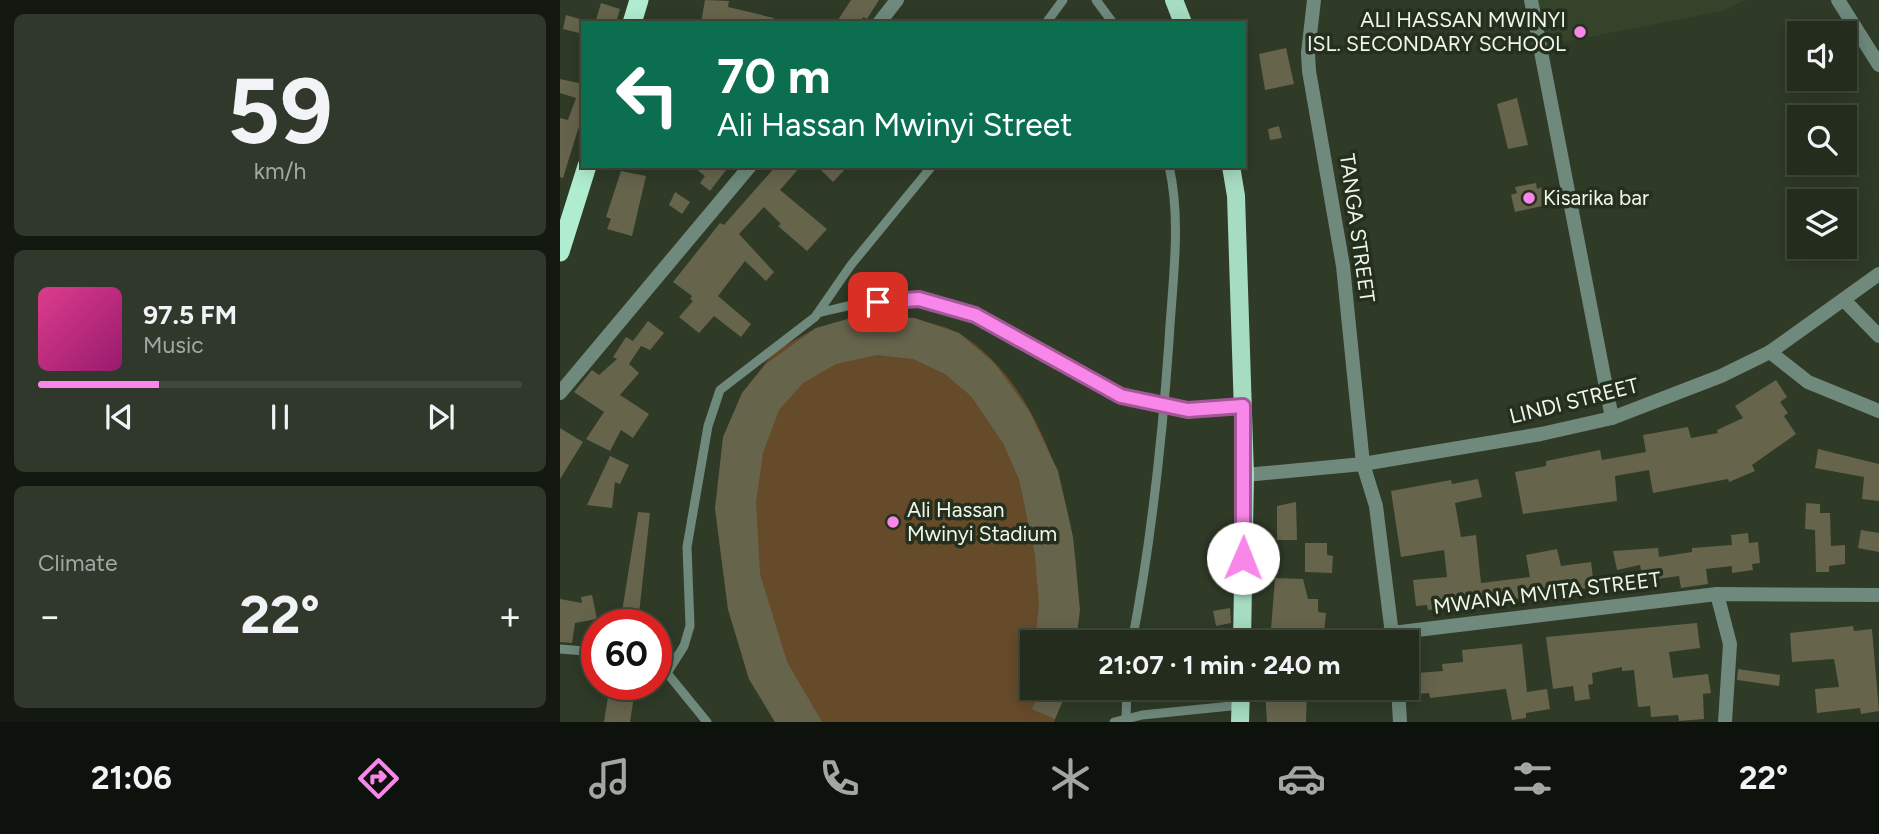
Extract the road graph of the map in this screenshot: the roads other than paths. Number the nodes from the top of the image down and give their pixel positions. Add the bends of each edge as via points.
1 (639, 0) edge
2 (897, 0) edge
3 (1063, 0) edge
4 (1096, 0) edge
5 (1174, 0) edge
6 (1314, 0) edge
7 (1531, 0) edge
8 (1838, 0) edge
9 (633, 21) edge
10 (881, 21) edge
11 (1047, 21) edge
12 (1112, 21) edge
13 (1182, 21) edge
14 (1879, 65) edge
15 (586, 168) edge
16 (748, 168) edge
17 (930, 168) edge
18 (1169, 168) edge
19 (1231, 168) edge
20 (560, 252) edge
21 (1879, 274) edge
22 (1844, 300) junction
23 (818, 313) junction
24 (1879, 336) edge
25 (1770, 352) junction
26 (560, 393) edge
27 (1243, 406) junction
28 (1166, 407) junction
29 (1879, 411) edge
30 (1612, 418) junction
31 (1363, 464) junction
32 (1245, 475) junction
33 (1717, 594) junction
34 (1879, 594) edge
35 (1134, 630) edge
36 (1242, 630) edge
37 (1392, 630) edge
38 (1419, 634) edge
39 (560, 649) edge
40 (581, 651) edge
41 (672, 665) edge
42 (672, 679) edge
43 (1127, 700) edge
44 (1399, 700) edge
45 (1241, 705) edge
46 (1126, 718) junction
47 (707, 722) edge
48 (1114, 722) edge
49 (1400, 722) edge
50 (1725, 722) edge

1 - 9 highway
2 - 10 street
3 - 11 lane
4 - 12 lane
5 - 13 main road
6 - 31 street, TANGA STREET via 1309,71 1343,266
7 - 30 street
8 - 14 street
15 - 20 highway
16 - 26 street
17 - 23 lane
18 - 28 lane via 1174,222
19 - 27 main road
21 - 22 street, LINDI STREET
22 - 24 street
22 - 25 street, LINDI STREET
23 - 28 lane via 858,303 919,299 975,315 1121,396
23 - 41 lane via 720,390 708,426 687,547 690,626
25 - 29 street via 1808,382
25 - 30 street, LINDI STREET
27 - 28 lane via 1209,410
27 - 32 main road
28 - 35 lane
30 - 31 street, LINDI STREET
31 - 32 street, LINDI STREET
31 - 37 street, MWANA MVITA STREET via 1376,506
32 - 36 main road
33 - 34 street, MWANA MVITA STREET
33 - 38 street, MWANA MVITA STREET
33 - 50 street via 1730,644
39 - 40 lane
42 - 47 lane
43 - 46 lane
44 - 49 street
45 - 46 lane
46 - 48 lane

